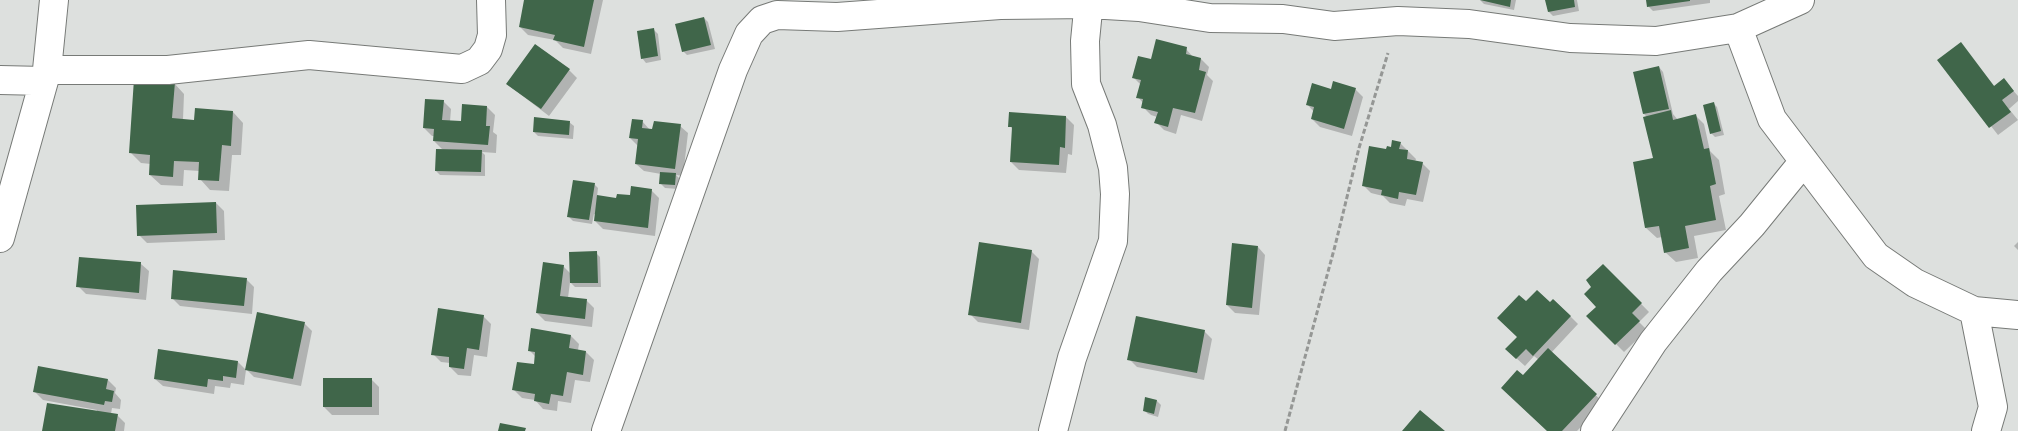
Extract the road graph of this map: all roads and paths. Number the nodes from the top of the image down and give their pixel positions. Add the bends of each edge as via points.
1 (54, 0) edge
2 (491, 0) edge
3 (1800, 0) edge
4 (1089, 2) edge
5 (1398, 21) junction
6 (1738, 28) junction
7 (45, 75) junction
8 (0, 80) edge
9 (1804, 161) junction
10 (0, 238) edge
11 (1974, 311) junction
12 (2018, 315) edge
13 (606, 431) edge
14 (1053, 431) edge
15 (1285, 431) edge
16 (1595, 431) edge
17 (1986, 431) edge

1 - 7 street
2 - 7 street via 492,34 488,49 479,61 462,69 309,55 168,70
3 - 6 street
4 - 5 street via 1210,18 1283,19 1334,26
4 - 13 street via 837,17 777,15 762,20 749,34 733,70
4 - 14 street via 1085,41 1086,84 1102,125 1113,168 1112,241 1072,358
5 - 6 street via 1469,24 1570,38 1656,41
5 - 15 path via 1359,148
6 - 9 street via 1772,119
7 - 8 street
7 - 10 street
9 - 11 street via 1876,256 1915,283
9 - 16 street via 1653,342
11 - 12 street
11 - 17 street via 1993,407

